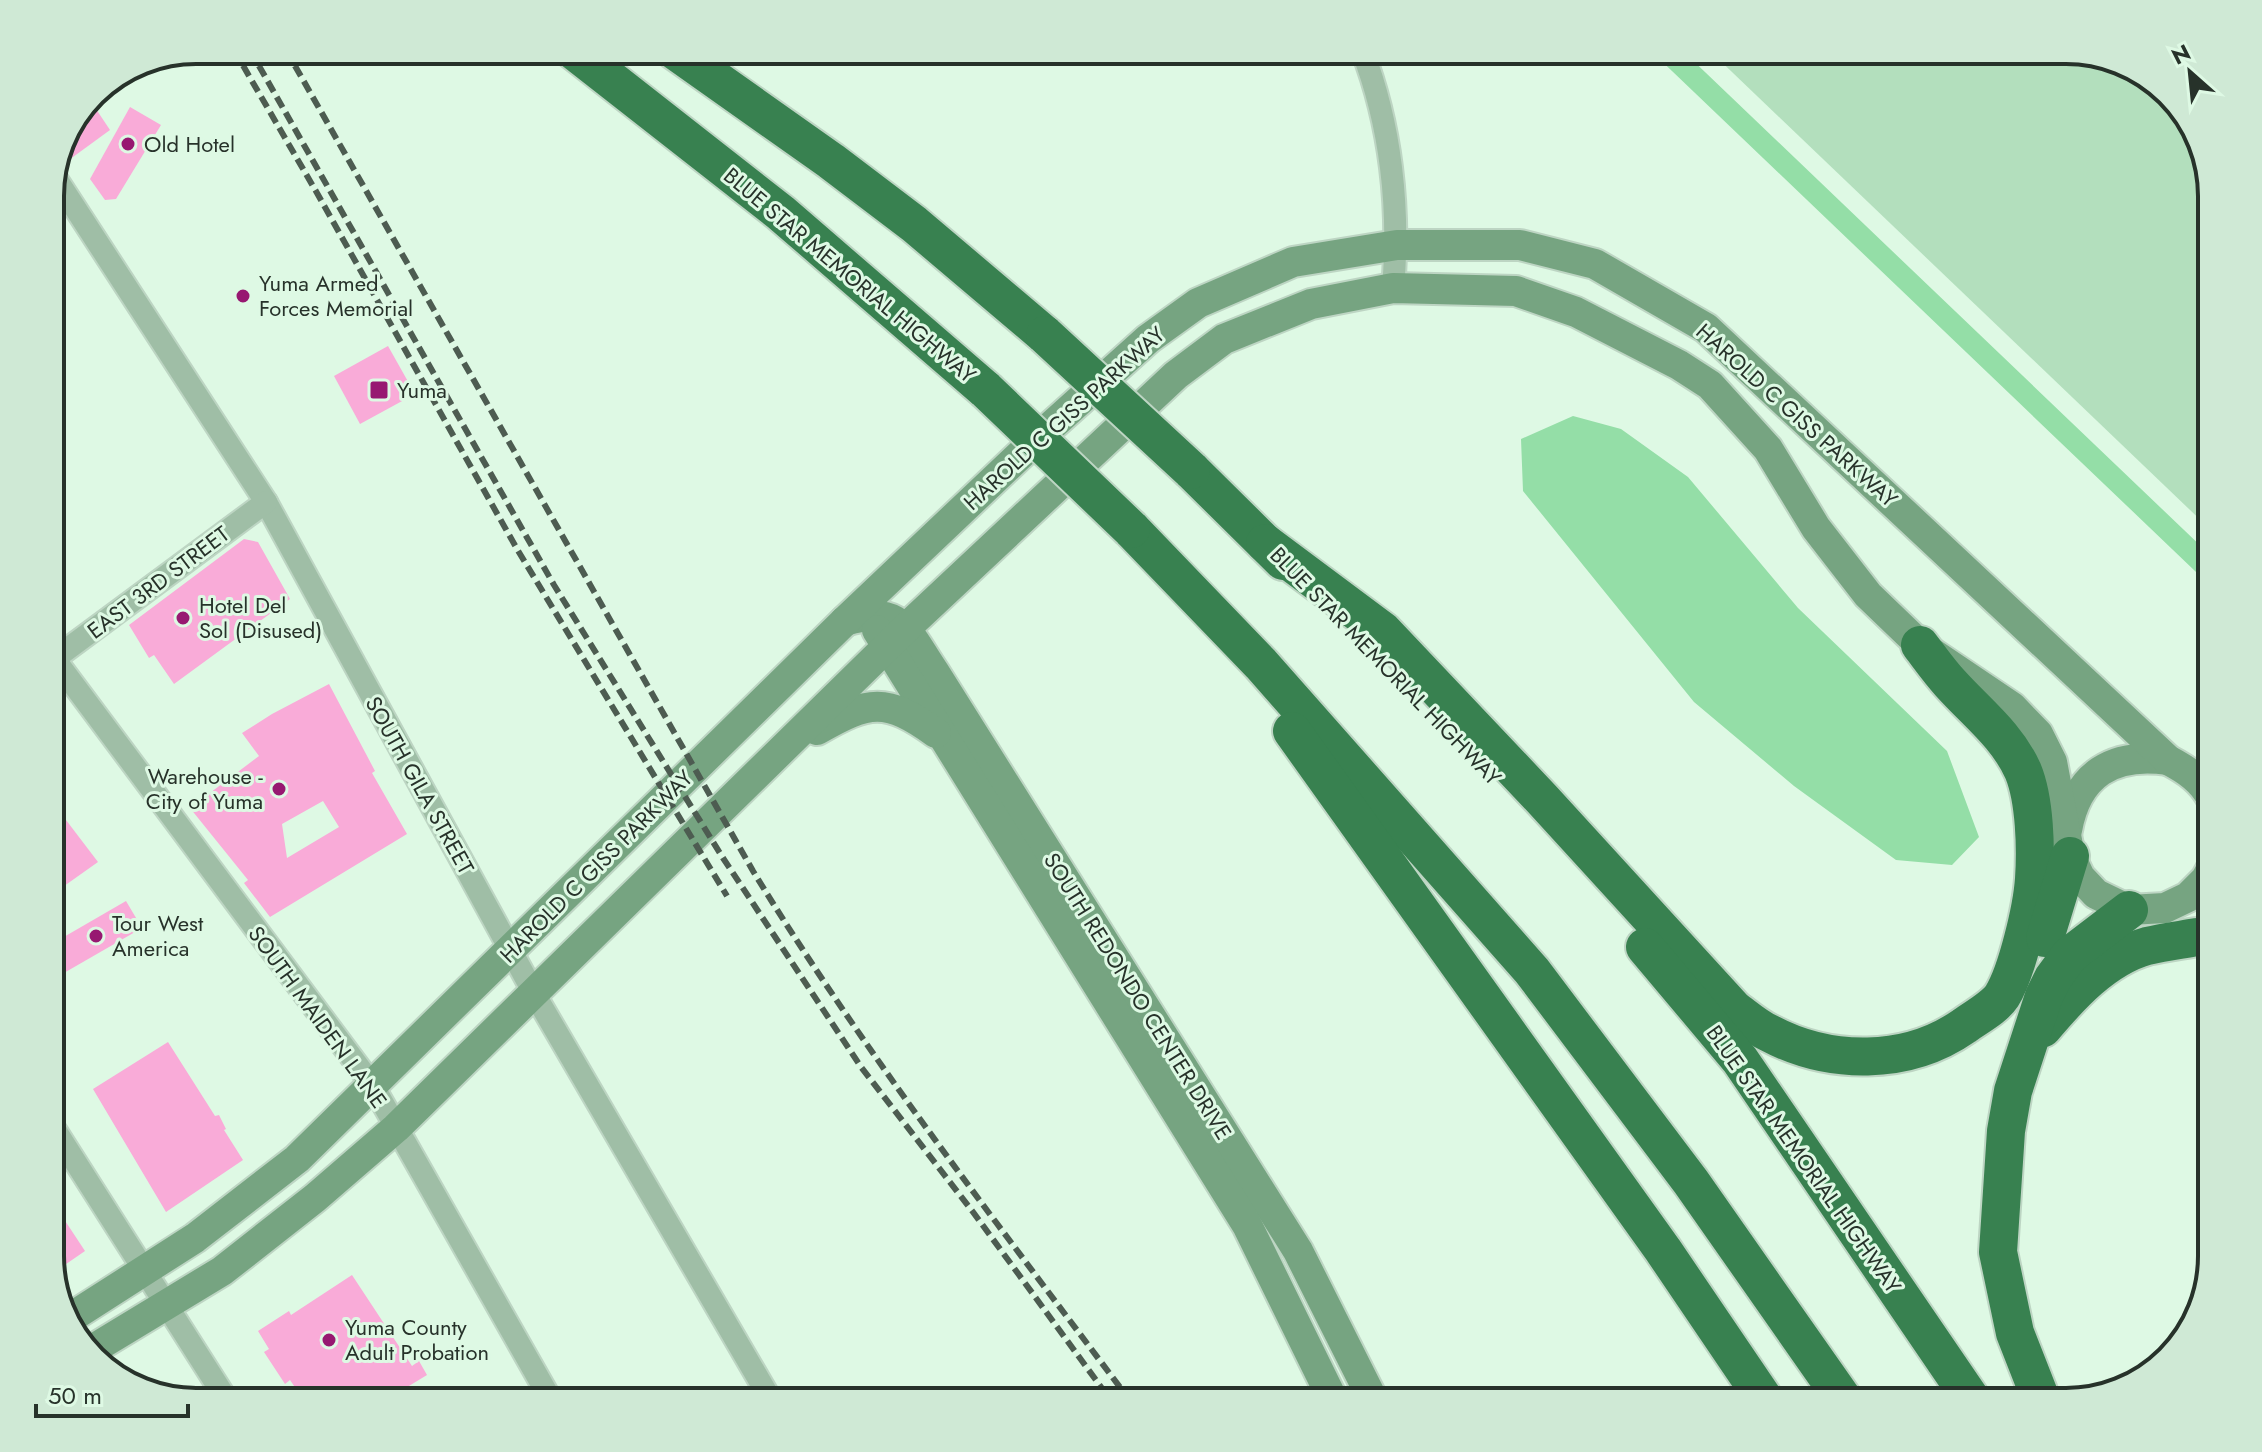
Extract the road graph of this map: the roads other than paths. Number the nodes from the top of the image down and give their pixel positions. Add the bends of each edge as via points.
1 (591, 64) edge
2 (694, 64) edge
3 (1368, 64) edge
4 (64, 191) edge
5 (1397, 245) junction
6 (1393, 288) junction
7 (266, 502) junction
8 (1265, 543) junction
9 (893, 576) junction
10 (1188, 585) junction
11 (950, 586) junction
12 (875, 614) junction
13 (845, 621) junction
14 (895, 638) junction
15 (1920, 645) junction
16 (64, 649) edge
17 (935, 673) junction
18 (64, 674) edge
19 (942, 738) junction
20 (778, 754) junction
21 (2168, 760) junction
22 (2198, 780) edge
23 (2068, 844) junction
24 (2198, 887) edge
25 (2129, 910) junction
26 (2197, 937) dead end
27 (510, 950) junction
28 (535, 995) junction
29 (2002, 997) junction
30 (2029, 1046) junction
31 (373, 1086) junction
32 (396, 1128) junction
33 (64, 1144) edge
34 (144, 1273) junction
35 (166, 1307) junction
36 (78, 1313) edge
37 (100, 1345) edge
38 (219, 1388) edge
39 (544, 1388) edge
40 (764, 1388) edge
41 (1327, 1388) edge
42 (1367, 1388) edge
43 (1757, 1388) edge
44 (1835, 1388) edge
45 (1963, 1388) edge
46 (2037, 1388) edge

1 - 10 highway, BLUE STAR MEMORIAL HIGHWAY, bridge via 781,213 986,390
2 - 8 highway, BLUE STAR MEMORIAL HIGHWAY, bridge via 819,151 1045,335
3 - 5 street via 1387,144
4 - 7 street, SOUTH GILA STREET
5 - 6 street
5 - 9 main road, HAROLD C GISS PARKWAY via 1293,262 1198,303 1137,349
5 - 21 main road, HAROLD C GISS PARKWAY via 1520,245 1595,264 1706,328
6 - 11 main road, HAROLD C GISS PARKWAY via 1311,304 1224,339 1176,375
6 - 15 main road, HAROLD C GISS PARKWAY via 1516,291 1576,312 1710,385 1768,449 1816,528 1868,595
7 - 16 street, EAST 3RD STREET
7 - 27 street, SOUTH GILA STREET
8 - 29 highway via 1383,631 1734,1009 1767,1032 1833,1056 1878,1057 1951,1035
8 - 45 highway, BLUE STAR MEMORIAL HIGHWAY via 1533,816 1740,1060
9 - 12 main road
9 - 13 main road, HAROLD C GISS PARKWAY
10 - 43 highway
10 - 44 highway, BLUE STAR MEMORIAL HIGHWAY via 1532,971 1691,1182
11 - 14 main road, HAROLD C GISS PARKWAY
11 - 17 main road via 933,638
12 - 13 main road
12 - 14 main road, SOUTH REDONDO CENTER DRIVE via 878,635
13 - 27 main road, HAROLD C GISS PARKWAY
14 - 17 main road, SOUTH REDONDO CENTER DRIVE
14 - 19 main road, SOUTH REDONDO CENTER DRIVE
14 - 20 main road, HAROLD C GISS PARKWAY
15 - 23 main road, HAROLD C GISS PARKWAY via 2012,707 2038,734 2052,762
15 - 29 highway via 1997,728 2024,772 2036,854 2032,900
17 - 42 main road, SOUTH REDONDO CENTER DRIVE via 1298,1251
18 - 31 street, SOUTH MAIDEN LANE
19 - 20 main road via 914,717 887,707 865,707 849,711
19 - 41 main road, SOUTH REDONDO CENTER DRIVE via 1247,1225
20 - 28 main road, HAROLD C GISS PARKWAY
21 - 22 main road, HAROLD C GISS PARKWAY
21 - 23 main road via 2121,760 2100,771 2082,787 2071,808
23 - 25 main road, HAROLD C GISS PARKWAY via 2080,877 2096,894
23 - 29 highway via 2047,933 2031,968
24 - 25 main road via 2165,908
25 - 30 highway via 2063,965 2044,996
26 - 30 highway via 2144,947 2113,963 2085,983
27 - 28 street, SOUTH GILA STREET
27 - 31 main road, HAROLD C GISS PARKWAY
28 - 32 main road, HAROLD C GISS PARKWAY
28 - 40 street, SOUTH GILA STREET
30 - 46 highway via 2006,1131 1998,1252 2015,1333
31 - 32 street, SOUTH MAIDEN LANE
31 - 34 main road, HAROLD C GISS PARKWAY via 297,1159
32 - 35 main road, HAROLD C GISS PARKWAY via 222,1271
32 - 39 street, SOUTH MAIDEN LANE
33 - 34 street
34 - 35 street
34 - 36 main road, HAROLD C GISS PARKWAY
35 - 37 main road, HAROLD C GISS PARKWAY
35 - 38 street

